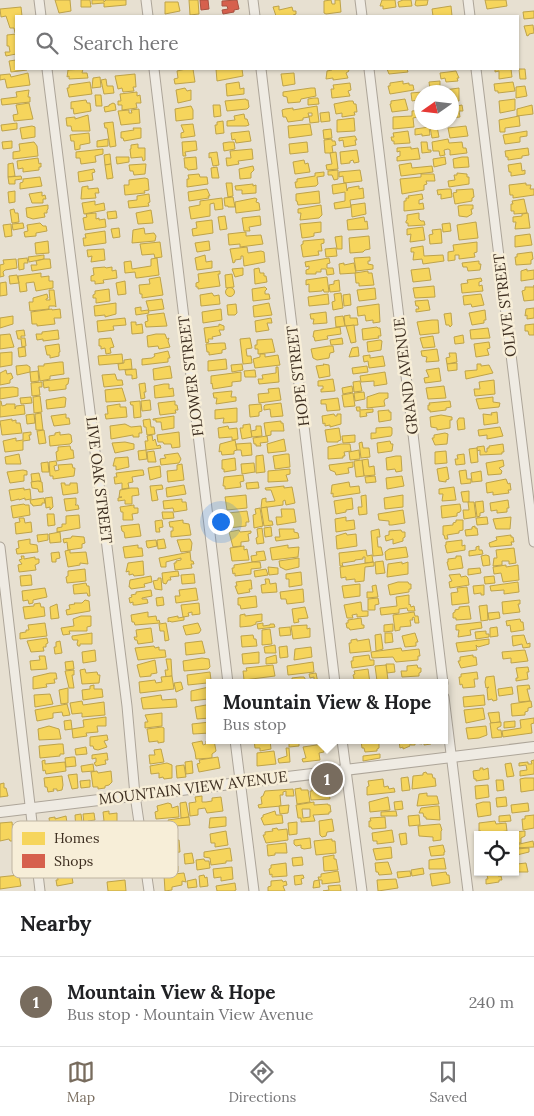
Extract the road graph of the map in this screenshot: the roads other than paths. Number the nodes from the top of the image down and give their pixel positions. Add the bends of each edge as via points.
1 (39, 0) edge
2 (146, 0) edge
3 (253, 0) edge
4 (360, 0) edge
5 (468, 0) edge
6 (41, 15) edge
7 (148, 15) edge
8 (255, 15) edge
9 (362, 15) edge
10 (470, 15) edge
11 (47, 70) edge
12 (154, 70) edge
13 (261, 70) edge
14 (369, 70) edge
15 (476, 70) edge
16 (534, 542) edge
17 (0, 547) edge
18 (228, 679) edge
19 (335, 679) edge
20 (443, 679) edge
21 (448, 727) edge
22 (235, 744) edge
23 (343, 744) edge
24 (534, 748) edge
25 (452, 757) junction
26 (346, 770) junction
27 (240, 783) junction
28 (135, 795) junction
29 (30, 808) junction
30 (0, 812) edge
31 (32, 821) edge
32 (139, 821) edge
33 (38, 878) edge
34 (147, 878) edge
35 (40, 891) edge
36 (149, 891) edge
37 (254, 891) edge
38 (362, 891) edge
39 (468, 891) edge

1 - 6 street
2 - 7 street
3 - 8 street
4 - 9 street
5 - 10 street
11 - 28 street, LIVE OAK STREET via 127,706
12 - 18 street, FLOWER STREET
13 - 19 street, HOPE STREET
14 - 20 street, GRAND AVENUE
15 - 16 street, OLIVE STREET
17 - 29 street
21 - 25 street
22 - 27 street
23 - 26 street
24 - 25 street, MOUNTAIN VIEW AVENUE
25 - 26 street, MOUNTAIN VIEW AVENUE
25 - 39 street
26 - 27 street, MOUNTAIN VIEW AVENUE
26 - 38 street
27 - 28 street, MOUNTAIN VIEW AVENUE
27 - 37 street
28 - 29 street, MOUNTAIN VIEW AVENUE
28 - 32 street, LIVE OAK STREET
29 - 30 street, MOUNTAIN VIEW AVENUE
29 - 31 street
33 - 35 street
34 - 36 street, LIVE OAK STREET

